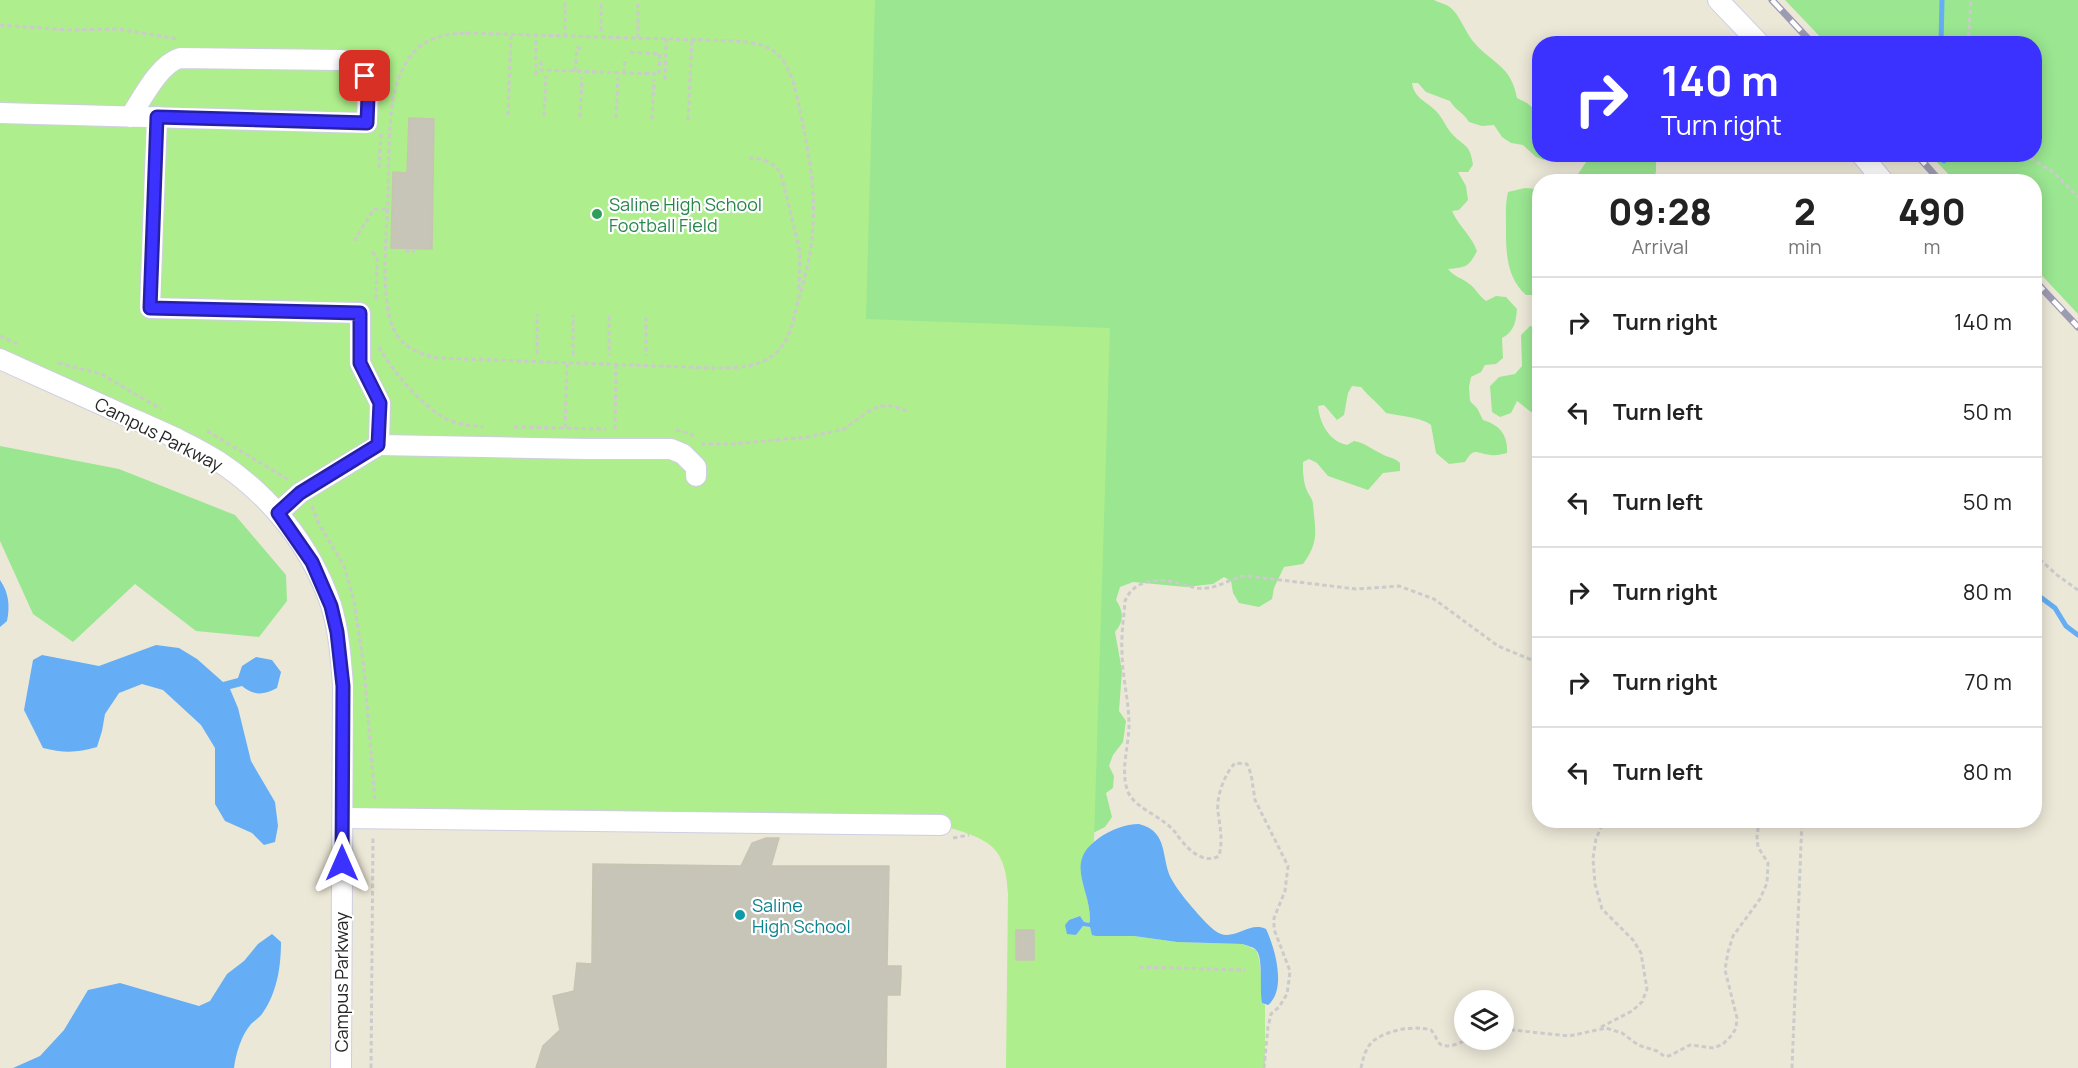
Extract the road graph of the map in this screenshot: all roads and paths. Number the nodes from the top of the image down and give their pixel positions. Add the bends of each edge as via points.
1 (1718, 0) edge
2 (1971, 0) edge
3 (565, 1) edge
4 (601, 2) dead end
5 (638, 4) dead end
6 (601, 31) dead end
7 (511, 35) junction
8 (537, 36) junction
9 (1752, 36) edge
10 (1969, 36) edge
11 (565, 37) junction
12 (638, 39) junction
13 (666, 39) junction
14 (692, 40) junction
15 (581, 48) dead end
16 (628, 52) dead end
17 (625, 57) dead end
18 (541, 61) dead end
19 (575, 71) junction
20 (624, 73) junction
21 (536, 75) dead end
22 (546, 76) dead end
23 (582, 77) dead end
24 (618, 78) dead end
25 (654, 79) dead end
26 (665, 80) dead end
27 (0, 113) edge
28 (508, 115) dead end
29 (544, 116) dead end
30 (130, 117) junction
31 (157, 117) junction
32 (580, 117) dead end
33 (616, 118) dead end
34 (652, 119) dead end
35 (688, 120) dead end
36 (381, 138) dead end
37 (390, 139) junction
38 (749, 158) dead end
39 (1868, 162) edge
40 (2038, 162) edge
41 (1878, 174) edge
42 (2078, 197) edge
43 (388, 209) junction
44 (354, 241) dead end
45 (405, 251) dead end
46 (415, 251) dead end
47 (372, 252) dead end
48 (375, 307) dead end
49 (796, 310) junction
50 (537, 314) dead end
51 (573, 315) dead end
52 (609, 316) dead end
53 (646, 317) dead end
54 (376, 340) dead end
55 (537, 354) dead end
56 (573, 355) dead end
57 (609, 356) dead end
58 (646, 356) dead end
59 (0, 359) edge
60 (567, 363) junction
61 (616, 365) junction
62 (909, 411) dead end
63 (484, 427) dead end
64 (507, 427) dead end
65 (565, 428) junction
66 (615, 429) junction
67 (624, 429) dead end
68 (672, 429) dead end
69 (701, 444) junction
70 (378, 445) junction
71 (704, 448) dead end
72 (696, 476) dead end
73 (278, 513) junction
74 (2042, 561) edge
75 (2078, 590) edge
76 (1532, 660) edge
77 (343, 818) junction
78 (1601, 828) edge
79 (1758, 828) edge
80 (1802, 828) edge
81 (944, 832) joint
82 (969, 835) dead end
83 (373, 836) dead end
84 (1138, 967) dead end
85 (1245, 970) dead end
86 (1598, 1029) junction
87 (1514, 1030) edge
88 (1454, 1045) edge
89 (341, 1068) edge
90 (371, 1068) edge
91 (1264, 1068) edge
92 (1361, 1068) edge
93 (1791, 1068) edge

1 - 9 street
2 - 10 path
3 - 11 path
4 - 6 path
5 - 12 path
7 - 8 path
7 - 28 path
7 - 37 path via 455,34 422,44 411,55 398,80
8 - 11 path
8 - 21 path
11 - 12 path
12 - 13 path
13 - 14 path
13 - 26 path
14 - 35 path
14 - 49 path via 737,41 766,47 784,63 792,80 809,159 813,216 811,249
15 - 19 path via 577,48
16 - 20 path via 660,54 659,74
17 - 20 path
18 - 19 path via 541,70
19 - 20 path
22 - 29 path
23 - 32 path
24 - 33 path
25 - 34 path
27 - 30 street
30 - 31 street
30 - 31 street via 162,69 180,58 342,60 359,68 366,81 367,123
31 - 70 street via 150,308 360,313 360,363 380,403
36 - 37 path
37 - 43 path
38 - 49 path via 773,164 785,185 801,264
39 - 41 street
40 - 42 path via 2053,171
43 - 44 path via 374,209
43 - 60 path via 387,305 395,332 405,345 438,358
45 - 46 path
47 - 48 path via 377,256
49 - 61 path via 781,347 770,358 753,365
50 - 55 path
51 - 56 path
52 - 57 path
53 - 58 path
54 - 63 path via 394,370 434,411 454,422
59 - 73 street, Campus Parkway via 204,453 245,482
60 - 61 path
60 - 65 path
61 - 66 path
62 - 69 path via 880,406 844,429 808,437
64 - 65 path
65 - 66 path
66 - 67 path
68 - 69 path via 691,434
69 - 71 path
70 - 72 street via 671,449 696,467
70 - 73 street via 300,493
73 - 77 street, Campus Parkway via 312,562 331,606 337,632 343,686
74 - 75 path
76 - 91 path via 1498,646 1434,599 1399,586 1356,589 1235,576 1202,589 1177,582 1151,581 1136,585 1128,594 1122,652 1129,726 1125,775 1128,793 1161,818 1197,855 1215,858 1221,847 1218,797 1229,769 1235,763 1247,764 1255,800 1288,866 1274,929 1290,971 1289,980 1287,994 1271,1014
77 - 81 street
77 - 89 street, Campus Parkway
78 - 86 path via 1593,858 1602,909 1641,952 1647,989 1642,1002 1632,1011
79 - 86 path via 1758,847 1768,863 1767,883 1733,936 1728,952 1725,970 1737,1018 1732,1035 1714,1048 1690,1045 1669,1056 1638,1045 1622,1033
80 - 93 path
81 - 82 path
83 - 90 path
84 - 85 path
86 - 87 path via 1569,1036
88 - 92 path via 1439,1043 1431,1030 1424,1028 1386,1034 1372,1042

